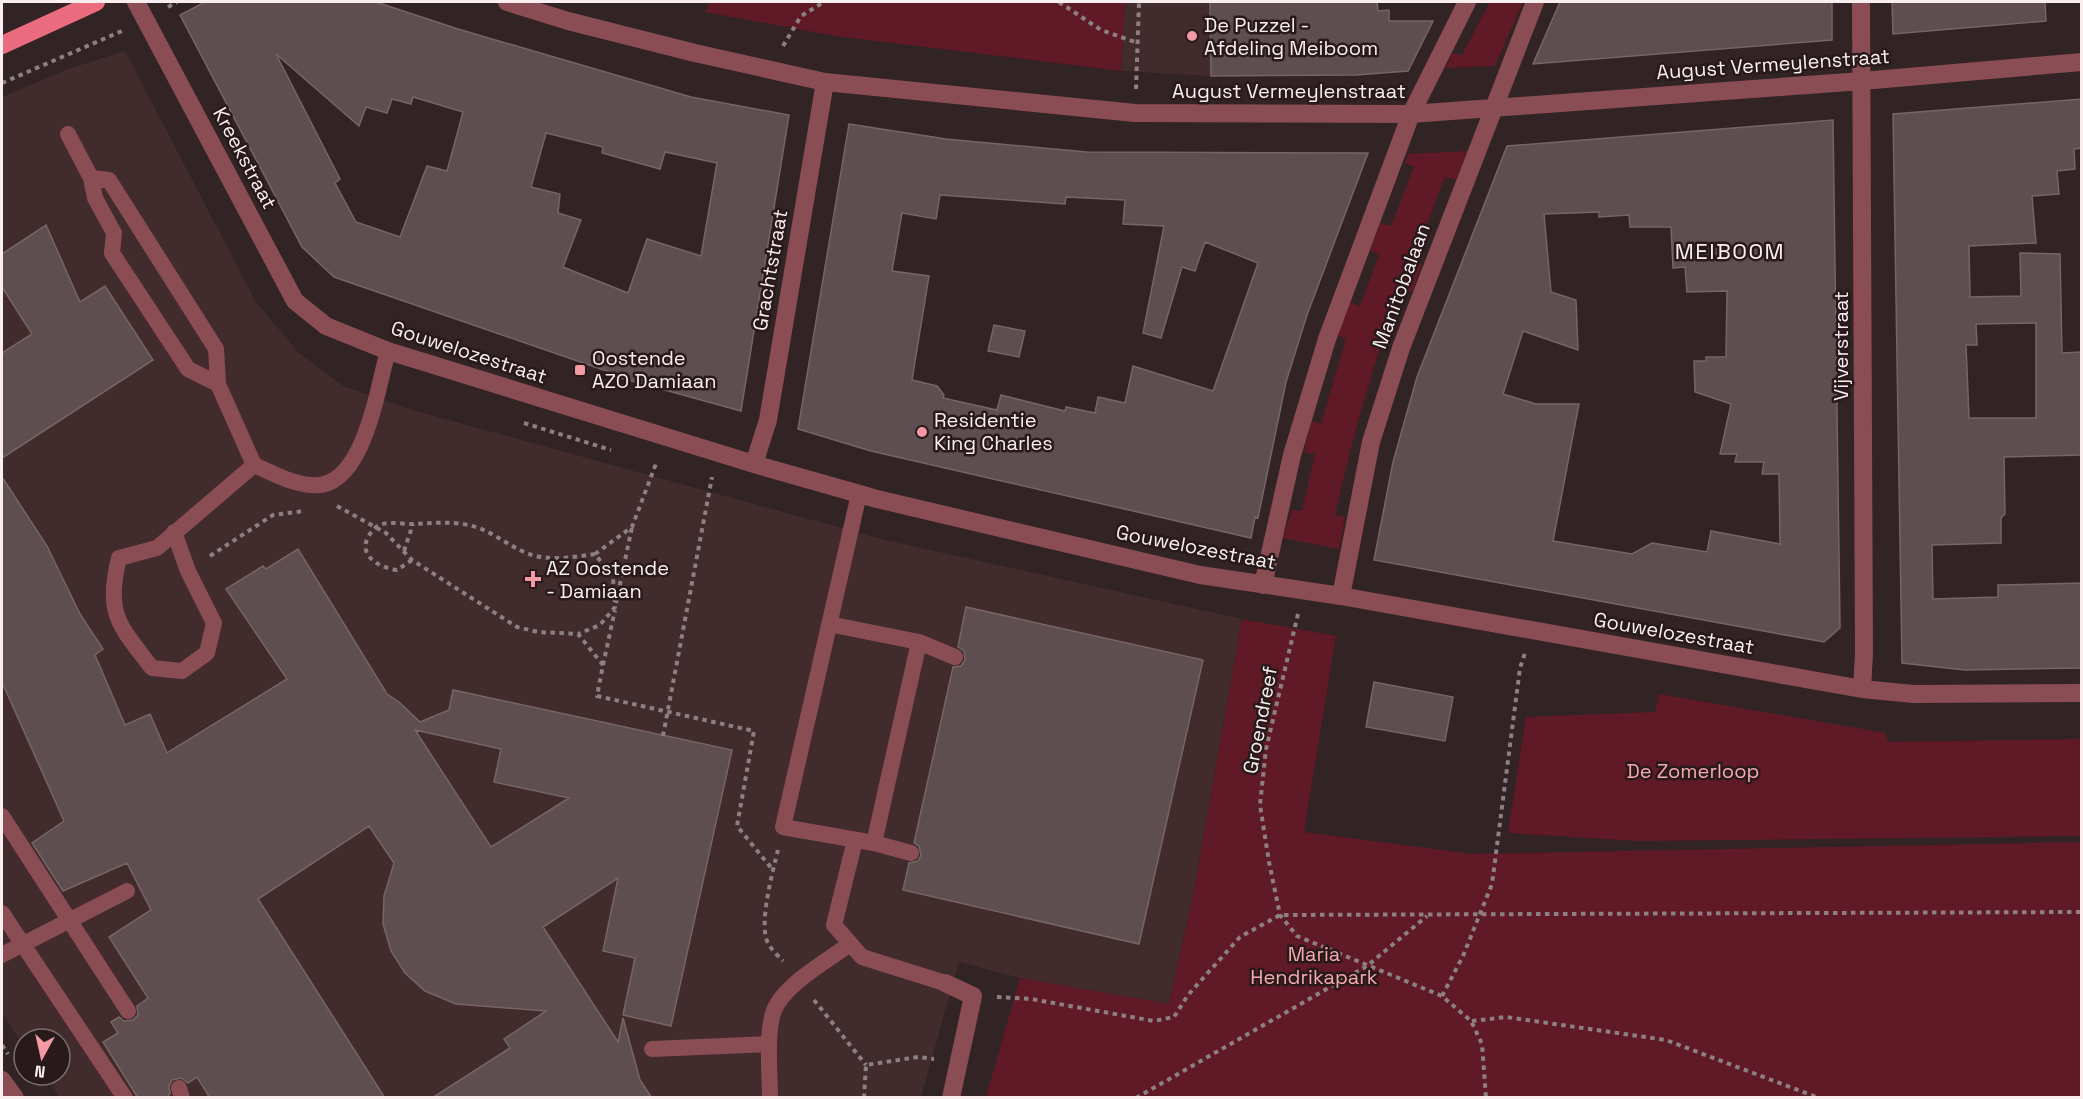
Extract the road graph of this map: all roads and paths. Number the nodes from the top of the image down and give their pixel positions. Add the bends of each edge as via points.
1 (96, 2) edge
2 (136, 2) edge
3 (507, 2) edge
4 (824, 2) edge
5 (1059, 2) edge
6 (1139, 2) edge
7 (1467, 2) edge
8 (1536, 2) edge
9 (1861, 2) edge
10 (146, 19) junction
11 (1138, 43) junction
12 (2, 45) edge
13 (2082, 62) edge
14 (769, 70) junction
15 (1862, 81) junction
16 (825, 82) junction
17 (2, 83) edge
18 (1492, 107) junction
19 (1135, 113) junction
20 (1411, 114) junction
21 (68, 134) dead end
22 (91, 178) junction
23 (137, 223) junction
24 (114, 233) junction
25 (326, 326) joint
26 (388, 351) junction
27 (218, 384) junction
28 (719, 453) junction
29 (657, 460) dead end
30 (254, 465) junction
31 (754, 465) junction
32 (313, 486) junction
33 (859, 494) junction
34 (313, 509) dead end
35 (413, 524) junction
36 (632, 527) junction
37 (375, 528) junction
38 (174, 532) junction
39 (404, 552) junction
40 (595, 554) junction
41 (412, 561) junction
42 (188, 571) junction
43 (1263, 585) junction
44 (1302, 590) junction
45 (1341, 597) junction
46 (615, 607) junction
47 (829, 624) junction
48 (1530, 629) junction
49 (578, 634) junction
50 (919, 642) junction
51 (955, 657) dead end
52 (603, 665) junction
53 (1862, 689) junction
54 (2082, 693) edge
55 (668, 712) junction
56 (663, 736) dead end
57 (2, 816) edge
58 (855, 840) junction
59 (874, 843) junction
60 (911, 853) dead end
61 (773, 870) dead end
62 (127, 891) dead end
63 (2082, 912) edge
64 (2, 913) edge
65 (1482, 913) junction
66 (1280, 915) junction
67 (1427, 915) junction
68 (67, 921) junction
69 (23, 944) junction
70 (850, 944) junction
71 (2, 955) edge
72 (1367, 966) junction
73 (945, 983) joint
74 (973, 996) junction
75 (1442, 996) junction
76 (128, 1011) dead end
77 (1472, 1021) junction
78 (769, 1044) junction
79 (652, 1048) dead end
80 (960, 1062) junction
81 (2, 1080) edge
82 (15, 1098) edge
83 (125, 1098) edge
84 (770, 1098) edge
85 (864, 1098) edge
86 (951, 1098) edge
87 (1136, 1098) edge
88 (1486, 1098) edge
89 (1819, 1098) edge

1 - 12 main road
2 - 10 street, Kreekstraat
3 - 14 street, August Vermeylenstraat via 568,21
4 - 14 path via 801,16
5 - 11 path via 1101,30
6 - 11 path
7 - 20 street
8 - 18 street, Manitobalaan
9 - 15 street, Vijverstraat
10 - 17 path
10 - 25 street, Kreekstraat via 295,301
11 - 19 path
13 - 15 street, August Vermeylenstraat
14 - 16 street, August Vermeylenstraat
15 - 18 street, August Vermeylenstraat
15 - 53 street, Vijverstraat
16 - 19 street, August Vermeylenstraat
16 - 31 street, Grachtstraat via 768,420
18 - 20 street, August Vermeylenstraat
18 - 45 street, Manitobalaan via 1401,348 1371,442
19 - 20 street, August Vermeylenstraat
20 - 43 street via 1307,398
21 - 22 lane
22 - 23 lane via 109,180
22 - 24 lane via 95,198
23 - 24 lane
23 - 27 lane via 216,350
24 - 27 lane via 112,253 188,369
25 - 26 street, Gouwelozestraat
26 - 28 street, Gouwelozestraat
26 - 32 lane via 353,463 338,480
27 - 30 lane
28 - 31 street, Gouwelozestraat
28 - 55 path
29 - 36 path
30 - 32 lane via 284,479
30 - 38 lane
31 - 33 street, Gouwelozestraat
32 - 37 path via 334,505
33 - 43 street, Gouwelozestraat via 1200,575
33 - 47 lane
34 - 42 path via 273,515
35 - 37 path via 387,523
35 - 39 path
35 - 40 path via 449,521 480,528 530,555 547,558
36 - 40 path
36 - 46 path
37 - 39 path via 386,533
37 - 41 path via 366,545 373,562 398,570
38 - 42 lane
38 - 42 lane via 157,548 119,558 112,587 119,626 152,668 182,671 207,653 214,623
39 - 41 path
40 - 46 path via 613,578
41 - 49 path via 518,627
43 - 44 street, Gouwelozestraat
44 - 45 street, Gouwelozestraat
44 - 66 path, Groendreef via 1266,749 1260,805
45 - 48 street, Gouwelozestraat
46 - 49 path via 600,625
46 - 52 path
47 - 50 lane
47 - 58 lane via 783,827
48 - 53 street, Gouwelozestraat
48 - 65 path via 1520,668 1492,884
49 - 52 path
50 - 51 lane
50 - 59 lane
52 - 55 path via 597,696
53 - 54 street, Gouwelozestraat via 1914,694
55 - 56 path
55 - 61 path via 754,731 737,826
57 - 68 lane
58 - 59 lane
58 - 70 lane via 834,925
59 - 60 lane
62 - 68 lane
63 - 65 path
64 - 69 lane
65 - 67 path
65 - 75 path
66 - 67 path
66 - 72 path, Groendreef via 1297,936
66 - 74 path via 1240,937 1188,995 1174,1017 1154,1021 1031,999
67 - 72 path
68 - 69 lane
68 - 76 lane
69 - 71 lane
69 - 83 lane
70 - 73 lane via 862,957
70 - 78 lane via 799,981 776,1006
72 - 75 path, Groendreef
72 - 87 path
73 - 74 street
74 - 80 street
75 - 77 path, Groendreef
77 - 88 path, Groendreef via 1482,1044
77 - 89 path via 1506,1017 1666,1040
78 - 79 lane
78 - 84 lane
80 - 85 path via 918,1057 866,1065
80 - 86 street
81 - 82 street

